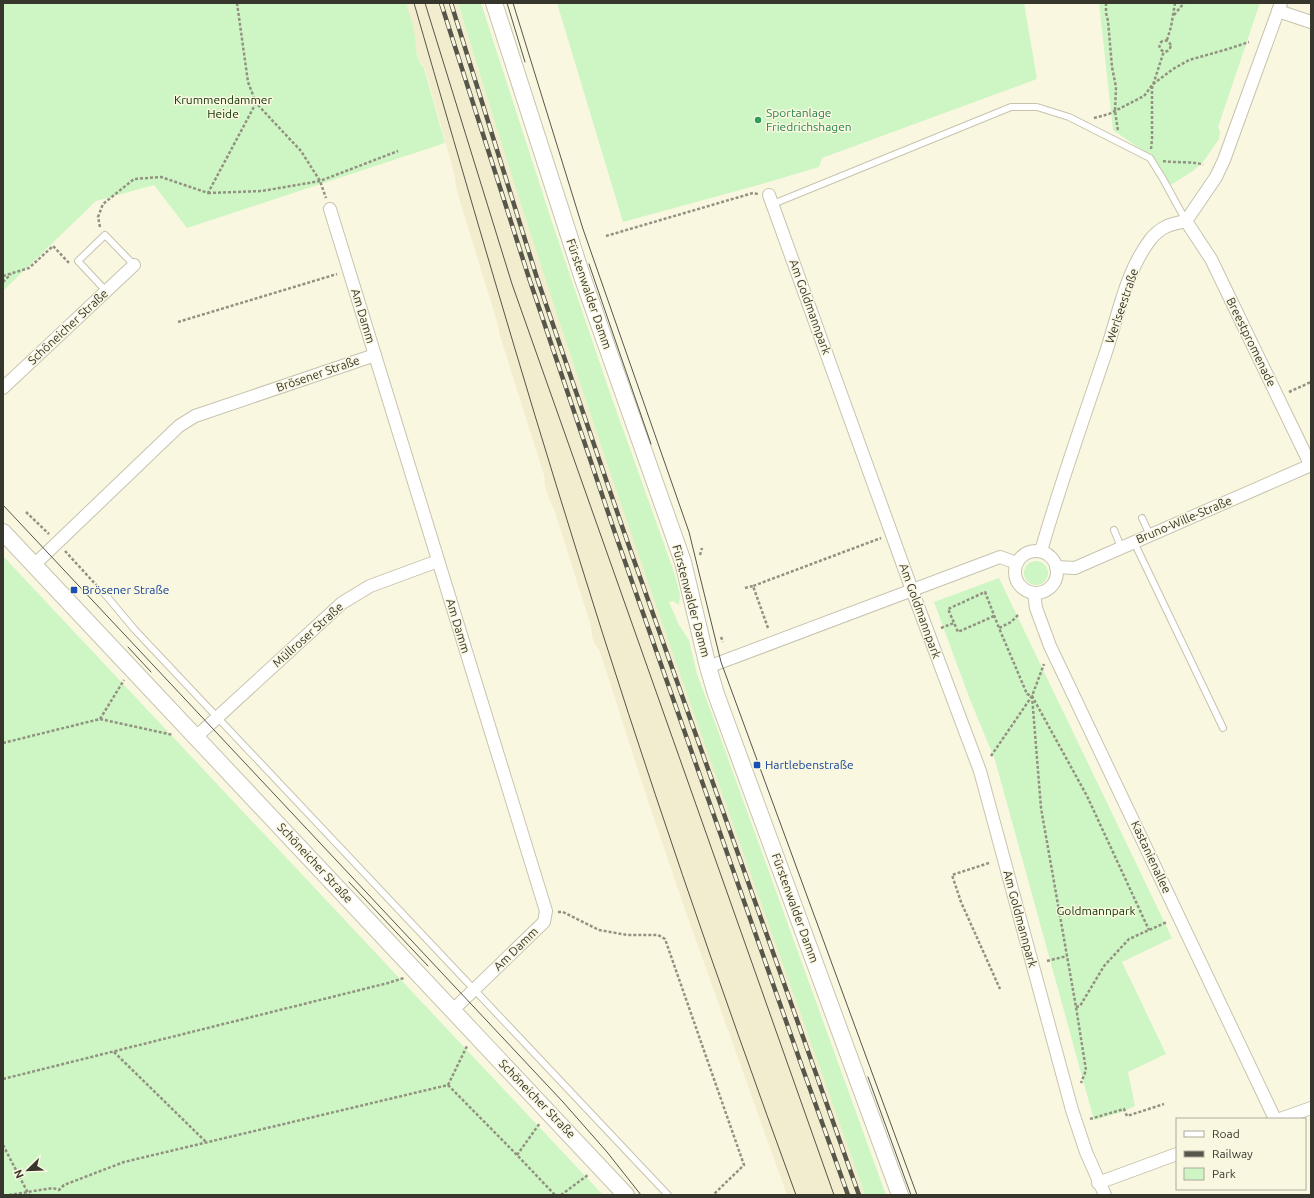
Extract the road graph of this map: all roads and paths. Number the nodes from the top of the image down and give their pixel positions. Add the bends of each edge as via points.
1 (237, 3) edge
2 (494, 3) edge
3 (1106, 3) edge
4 (1175, 3) edge
5 (1184, 3) edge
6 (1280, 7) edge
7 (1173, 16) junction
8 (1311, 22) edge
9 (1167, 40) junction
10 (1249, 42) dead end
11 (1164, 51) junction
12 (1153, 84) junction
13 (256, 103) junction
14 (1115, 111) junction
15 (1090, 116) dead end
16 (1124, 145) junction
17 (398, 151) dead end
18 (1150, 158) junction
19 (1203, 165) dead end
20 (320, 181) junction
21 (208, 193) junction
22 (771, 200) junction
23 (330, 209) joint
24 (1186, 221) junction
25 (101, 230) joint
26 (105, 235) junction
27 (606, 236) dead end
28 (78, 261) junction
29 (134, 265) joint
30 (349, 270) junction
31 (11, 274) junction
32 (3, 276) edge
33 (3, 282) edge
34 (106, 291) junction
35 (178, 322) dead end
36 (375, 355) junction
37 (1311, 382) edge
38 (3, 388) edge
39 (1278, 397) junction
40 (1311, 466) edge
41 (1142, 518) dead end
42 (1114, 530) dead end
43 (3, 532) edge
44 (891, 534) junction
45 (1150, 535) junction
46 (1134, 542) junction
47 (702, 548) dead end
48 (1121, 548) junction
49 (1041, 551) junction
50 (700, 555) dead end
51 (438, 561) junction
52 (1016, 563) junction
53 (34, 564) junction
54 (1056, 567) junction
55 (753, 586) junction
56 (745, 588) dead end
57 (912, 590) junction
58 (104, 593) dead end
59 (1034, 593) junction
60 (1018, 615) dead end
61 (994, 616) junction
62 (954, 622) junction
63 (768, 628) dead end
64 (941, 628) dead end
65 (999, 628) junction
66 (722, 638) dead end
67 (723, 642) dead end
68 (1045, 661) dead end
69 (708, 667) junction
70 (124, 680) dead end
71 (1032, 696) junction
72 (218, 717) junction
73 (100, 719) junction
74 (1223, 728) dead end
75 (176, 736) dead end
76 (196, 737) junction
77 (3, 744) edge
78 (991, 756) dead end
79 (989, 864) dead end
80 (546, 911) junction
81 (1167, 922) dead end
82 (1149, 930) junction
83 (1067, 956) junction
84 (1047, 961) dead end
85 (388, 983) dead end
86 (473, 989) junction
87 (1000, 989) dead end
88 (1076, 1007) junction
89 (453, 1010) junction
90 (467, 1046) dead end
91 (114, 1052) junction
92 (3, 1079) edge
93 (1081, 1083) dead end
94 (448, 1085) junction
95 (1164, 1104) dead end
96 (1311, 1108) edge
97 (1275, 1118) edge
98 (1283, 1118) edge
99 (1090, 1119) dead end
100 (540, 1123) dead end
101 (206, 1142) junction
102 (3, 1145) edge
103 (1176, 1154) edge
104 (517, 1155) junction
105 (588, 1175) dead end
106 (1098, 1183) junction
107 (28, 1194) edge
108 (9, 1195) edge
109 (555, 1195) edge
110 (561, 1195) edge
111 (626, 1195) edge
112 (668, 1195) edge
113 (713, 1195) edge
114 (900, 1195) edge
115 (1105, 1195) edge

1 - 13 path via 248,82
2 - 69 main road, Fürstenwalder Damm via 584,279 683,562
3 - 14 path via 1116,87
4 - 7 path
5 - 7 path
6 - 8 street
6 - 24 street via 1224,160 1216,177
7 - 9 path
9 - 11 path via 1171,46 1169,50
9 - 11 path via 1160,44 1161,50
10 - 12 path via 1189,60
11 - 12 path
12 - 14 path via 1144,96
12 - 18 path
13 - 20 path via 301,151
13 - 21 path
14 - 15 path via 1096,118
14 - 16 path
16 - 18 lane
16 - 22 lane via 1070,117 1037,107 1011,107
17 - 20 path
18 - 19 path via 1170,163
18 - 24 lane
20 - 21 path via 262,192
20 - 23 path
21 - 25 path via 161,177 134,179 103,204 98,217
22 - 27 path via 753,193
22 - 44 street, Am Goldmannpark
23 - 30 street, Am Damm
24 - 39 street, Breestpromenade via 1211,259
24 - 49 street, Werlseestraße via 1160,229 1149,241 1137,262 1124,294
25 - 26 lane
26 - 28 lane
26 - 29 lane
28 - 31 path via 69,263 53,246 29,268
28 - 34 lane
29 - 34 street, Schöneicher Straße
30 - 35 path
30 - 36 street, Am Damm
31 - 32 path
31 - 33 path
34 - 38 street, Schöneicher Straße
36 - 51 street, Am Damm
36 - 53 street, Brösener Straße via 195,416 178,426
37 - 39 path
39 - 40 street, Breestpromenade
40 - 45 street, Bruno-Wille-Straße
41 - 45 lane
42 - 48 lane
43 - 53 main road, Schöneicher Straße
44 - 55 path
44 - 57 street, Am Goldmannpark
45 - 46 street, Bruno-Wille-Straße
46 - 48 street, Bruno-Wille-Straße
46 - 74 lane
47 - 50 path
48 - 54 street, Bruno-Wille-Straße via 1075,568
49 - 52 street via 1023,555
49 - 54 street via 1051,557
51 - 72 street, Müllroser Straße via 370,586 342,604
51 - 80 street, Am Damm
52 - 57 street via 1000,557
52 - 59 street via 1018,582
53 - 76 main road, Schöneicher Straße
54 - 59 street via 1056,577 1051,585 1044,591
55 - 56 path
55 - 63 path
57 - 69 street
57 - 106 street, Am Goldmannpark via 980,771 1072,1110
58 - 72 lane
59 - 97 street, Kastanienallee via 1036,608 1050,646
60 - 65 path
61 - 62 path via 958,632
61 - 62 path via 985,592 948,609
61 - 65 path
62 - 64 path
65 - 71 path via 1027,694
66 - 67 path
68 - 71 path
69 - 114 main road, Fürstenwalder Damm
70 - 73 path
71 - 78 path
71 - 82 path via 1087,796
71 - 83 path via 1041,808
72 - 76 street, Müllroser Straße
72 - 86 lane
73 - 75 path
73 - 77 path
76 - 89 main road, Schöneicher Straße
79 - 87 path via 952,875 961,902
80 - 86 street, Am Damm via 544,922
80 - 113 path via 563,912 599,930 627,935 658,935 665,939 744,1165
81 - 82 path
82 - 88 path via 1129,939 1104,966 1080,1006
83 - 84 path
83 - 88 path
85 - 91 path
86 - 89 street, Am Damm
86 - 112 lane
88 - 93 path via 1086,1070
89 - 111 main road, Schöneicher Straße
90 - 94 path
91 - 92 path
91 - 101 path
94 - 101 path
94 - 104 path
95 - 99 path via 1127,1116 1124,1109
96 - 98 street
100 - 104 path
101 - 107 path via 124,1162 64,1185 60,1190 53,1188
102 - 107 path
103 - 106 street
104 - 109 path
105 - 110 path
106 - 115 street, Am Goldmannpark
107 - 108 path

